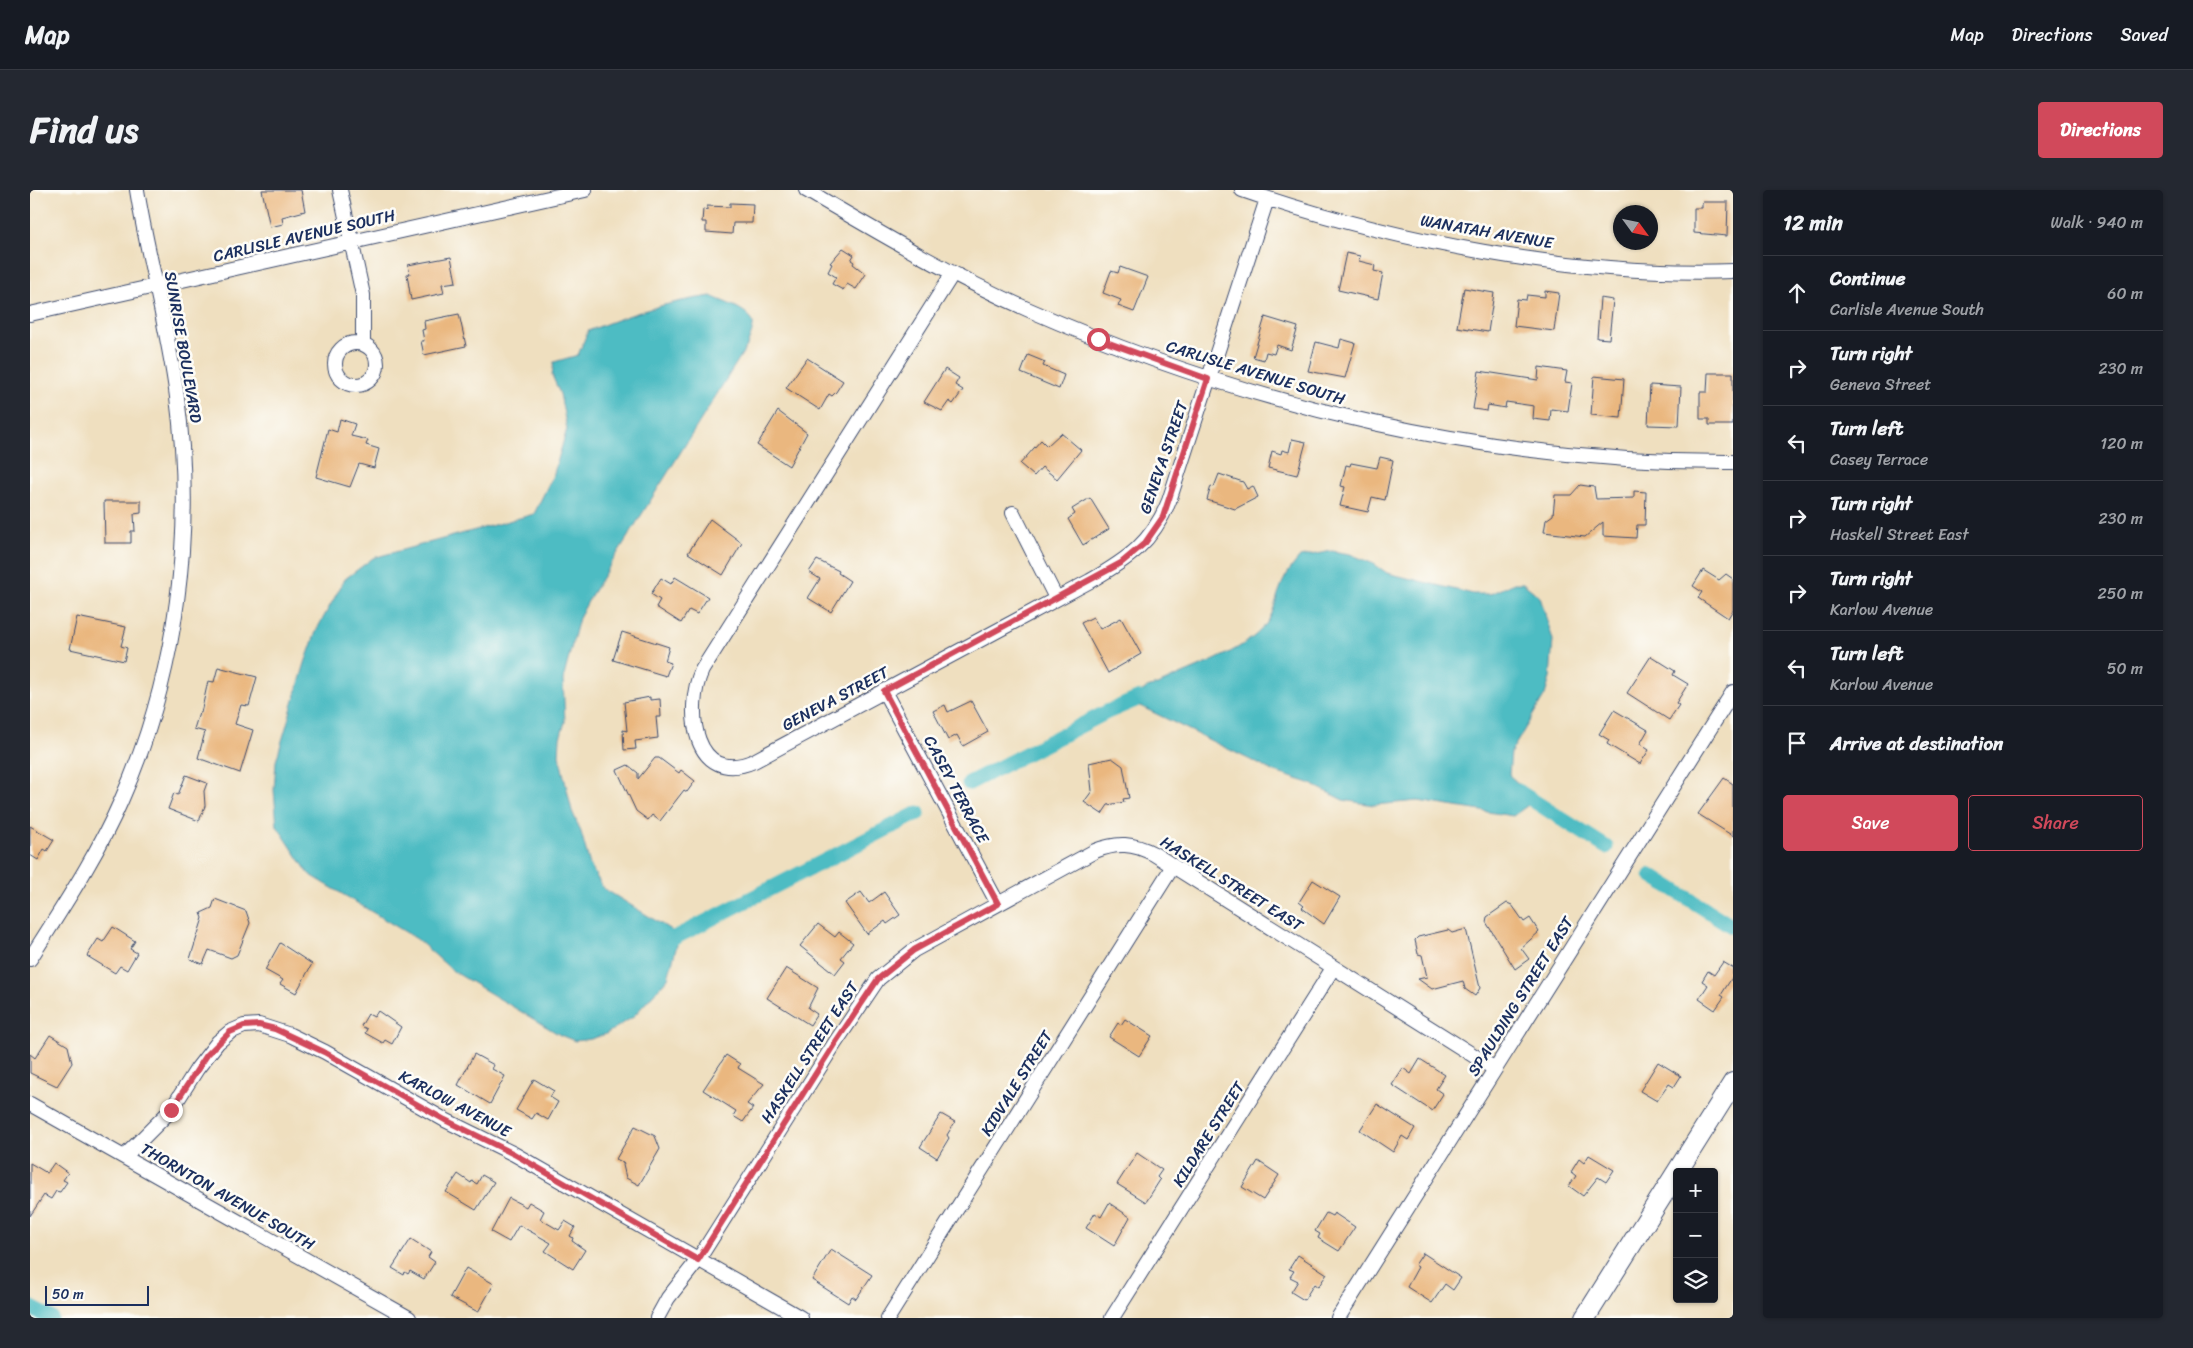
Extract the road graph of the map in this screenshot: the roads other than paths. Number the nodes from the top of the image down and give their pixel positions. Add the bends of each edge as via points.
1 (137, 190) edge
2 (340, 190) edge
3 (585, 190) edge
4 (806, 190) edge
5 (1242, 190) edge
6 (537, 195) edge
7 (1267, 199) junction
8 (352, 242) junction
9 (1733, 271) edge
10 (953, 273) junction
11 (157, 286) junction
12 (30, 314) edge
13 (363, 344) dead end
14 (1208, 379) junction
15 (1733, 462) edge
16 (1013, 513) dead end
17 (1056, 598) junction
18 (884, 691) junction
19 (1733, 692) edge
20 (1173, 866) junction
21 (998, 904) junction
22 (30, 959) edge
23 (1333, 968) junction
24 (1494, 1069) junction
25 (1733, 1083) edge
26 (30, 1104) edge
27 (124, 1157) junction
28 (1680, 1168) edge
29 (1673, 1178) edge
30 (698, 1260) junction
31 (409, 1318) edge
32 (657, 1318) edge
33 (801, 1318) edge
34 (888, 1318) edge
35 (1112, 1318) edge
36 (1338, 1318) edge
37 (1584, 1318) edge

1 - 11 street, SUNRISE BOULEVARD
2 - 8 street
3 - 6 street, CARLISLE AVENUE SOUTH
4 - 10 street, CARLISLE AVENUE SOUTH
5 - 7 street, WANATAH AVENUE
6 - 8 street, CARLISLE AVENUE SOUTH
7 - 9 street, WANATAH AVENUE via 1368,227 1512,255 1595,266
7 - 14 street, GENEVA STREET
8 - 11 street, CARLISLE AVENUE SOUTH
8 - 13 street via 363,295
10 - 14 street, CARLISLE AVENUE SOUTH via 1098,339
10 - 18 street, GENEVA STREET via 702,670 693,698 697,732 710,759 724,767 739,768
11 - 12 street, CARLISLE AVENUE SOUTH
11 - 22 street, SUNRISE BOULEVARD via 181,430 184,527 175,612 154,710 137,763 105,834
14 - 15 street, CARLISLE AVENUE SOUTH via 1299,406 1446,437 1598,457
14 - 17 street, GENEVA STREET via 1169,501 1154,532 1121,563
16 - 17 street
17 - 18 street, GENEVA STREET
18 - 21 street, CASEY TERRACE
19 - 24 street, SPAULDING STREET EAST
20 - 21 street, HASKELL STREET EAST via 1140,847 1125,844 1109,846
20 - 23 street, HASKELL STREET EAST
20 - 34 street, KIDVALE STREET
21 - 30 street, HASKELL STREET EAST via 914,950 878,979
23 - 24 street, HASKELL STREET EAST
23 - 35 street, KILDARE STREET
24 - 36 street, SPAULDING STREET EAST
25 - 28 street
26 - 27 street, THORNTON AVENUE SOUTH
27 - 30 street, KARLOW AVENUE via 171,1110 218,1042 244,1026 259,1025 290,1035 324,1052 445,1120 514,1154
27 - 31 street, THORNTON AVENUE SOUTH
29 - 37 street
30 - 32 street, HASKELL STREET EAST via 668,1298
30 - 33 street, KARLOW AVENUE

